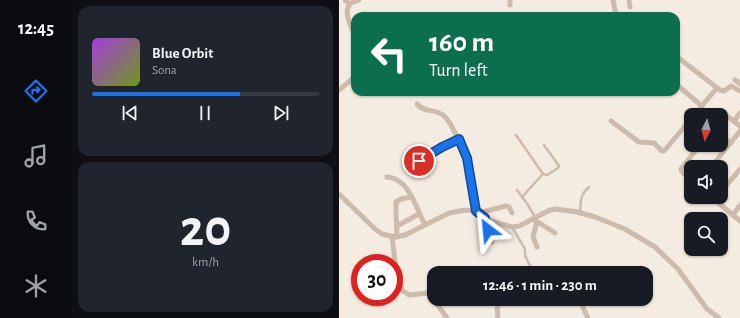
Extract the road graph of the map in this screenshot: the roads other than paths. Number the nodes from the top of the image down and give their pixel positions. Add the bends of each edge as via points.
1 (345, 0) edge
2 (359, 0) edge
3 (613, 0) edge
4 (629, 0) edge
5 (350, 4) junction
6 (630, 7) dead end
7 (615, 12) edge
8 (351, 26) edge
9 (680, 59) edge
10 (735, 80) dead end
11 (351, 81) edge
12 (740, 84) edge
13 (680, 87) edge
14 (717, 88) junction
15 (339, 90) edge
16 (740, 91) edge
17 (417, 104) dead end
18 (702, 106) joint
19 (740, 113) edge
20 (728, 117) edge
21 (734, 121) junction
22 (611, 122) dead end
23 (740, 126) edge
24 (684, 127) edge
25 (740, 132) edge
26 (517, 134) dead end
27 (459, 139) junction
28 (728, 141) edge
29 (731, 143) junction
30 (544, 145) dead end
31 (694, 152) edge
32 (688, 160) edge
33 (717, 160) edge
34 (419, 161) dead end
35 (684, 165) edge
36 (740, 169) edge
37 (543, 174) junction
38 (684, 174) edge
39 (387, 177) dead end
40 (728, 184) edge
41 (589, 187) dead end
42 (517, 190) dead end
43 (339, 194) edge
44 (411, 197) junction
45 (522, 197) junction
46 (721, 204) edge
47 (740, 206) edge
48 (478, 212) junction
49 (512, 213) dead end
50 (580, 213) junction
51 (419, 214) junction
52 (733, 215) junction
53 (485, 218) junction
54 (535, 219) junction
55 (740, 221) edge
56 (425, 225) junction
57 (397, 226) junction
58 (512, 227) junction
59 (555, 233) dead end
60 (395, 237) junction
61 (492, 242) dead end
62 (537, 247) dead end
63 (531, 266) edge
64 (427, 293) edge
65 (439, 306) edge
66 (498, 306) edge
67 (582, 306) edge
68 (447, 318) edge
69 (498, 318) edge
70 (588, 318) edge
71 (719, 318) edge

1 - 5 street
2 - 5 street
3 - 7 street
4 - 6 street
5 - 8 street via 348,20
9 - 14 street
10 - 12 street
11 - 15 street
13 - 18 street
14 - 16 street via 724,91 732,86
14 - 18 street
17 - 27 street via 422,109 445,116
19 - 21 street
20 - 21 street
21 - 23 street
22 - 24 street via 639,142 654,143 662,151
25 - 29 street
26 - 37 lane
27 - 34 street
27 - 48 street via 467,158
28 - 29 street
29 - 33 street
30 - 37 lane via 559,166 547,175
31 - 32 street
35 - 38 street via 681,169
36 - 40 street
37 - 45 lane
39 - 44 street via 397,179
41 - 50 lane via 582,194
42 - 45 lane
43 - 60 street via 375,229 382,234
44 - 51 street
44 - 57 street via 396,202
45 - 54 lane
46 - 52 street
47 - 52 street
48 - 49 street via 506,206
48 - 53 street
48 - 56 street via 456,211
50 - 54 street via 555,209
50 - 71 street via 625,228 655,247 678,269 707,309
51 - 56 street
51 - 57 street
52 - 55 street
53 - 58 street
53 - 61 street
54 - 58 street
54 - 59 street
54 - 62 street via 533,240
56 - 60 street
57 - 60 street
58 - 63 lane via 525,249 524,254
60 - 64 street via 396,268 402,290 409,295
65 - 68 street
66 - 69 street
67 - 70 street

